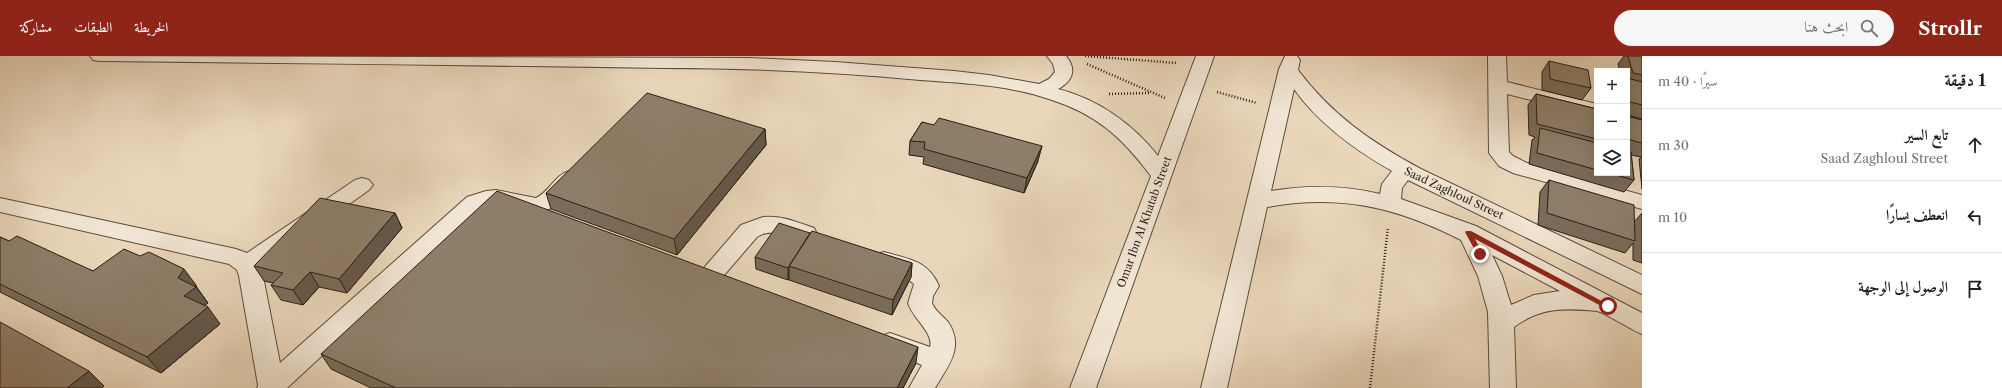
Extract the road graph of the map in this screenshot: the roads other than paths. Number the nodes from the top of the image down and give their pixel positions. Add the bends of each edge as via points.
1 (99, 56) edge
2 (1056, 56) edge
3 (1497, 56) edge
4 (1203, 60) edge
5 (1290, 62) edge
6 (1498, 86) junction
7 (1044, 89) junction
8 (1594, 109) edge
9 (584, 161) edge
10 (1406, 171) junction
11 (1161, 175) junction
12 (362, 185) dead end
13 (1258, 201) junction
14 (1642, 202) edge
15 (1391, 203) junction
16 (0, 205) edge
17 (530, 206) junction
18 (559, 218) edge
19 (1468, 232) junction
20 (826, 241) edge
21 (864, 253) edge
22 (246, 265) junction
23 (690, 267) edge
24 (711, 275) junction
25 (733, 283) edge
26 (1642, 285) edge
27 (1608, 306) junction
28 (1502, 323) junction
29 (1642, 324) edge
30 (871, 335) edge
31 (936, 360) junction
32 (271, 388) edge
33 (922, 388) edge
34 (1083, 388) edge
35 (1214, 388) edge
36 (1503, 388) edge

1 - 7 street via 750,63 846,67
2 - 7 street via 1064,66 1064,76 1057,84
3 - 6 street
4 - 11 street, Omar Ibn Al Khatab Street
5 - 10 street, Saad Zaghloul Street via 1299,86 1333,121 1355,139
5 - 13 street
6 - 8 street
6 - 14 street via 1500,153 1506,161 1520,168
7 - 11 street via 1082,104 1121,128 1151,158
9 - 17 street via 550,200 537,206
10 - 15 street via 1397,176 1391,184
10 - 26 street, Saad Zaghloul Street
11 - 34 street, Omar Ibn Al Khatab Street
12 - 22 street
13 - 15 street via 1278,196 1324,193 1360,196
13 - 35 street
15 - 19 street via 1433,216
16 - 22 street via 222,253 236,257
17 - 18 street
17 - 32 street via 494,196 475,202
19 - 27 street
19 - 28 street via 1490,276
20 - 24 street via 773,223 764,223 749,231
21 - 31 street via 916,271 926,280 927,286 920,301 921,309 943,334 944,343
22 - 32 street via 251,276
23 - 24 street
24 - 25 street
27 - 28 street via 1580,301 1533,304 1515,312
27 - 29 street
28 - 36 street
30 - 31 street
31 - 33 street

